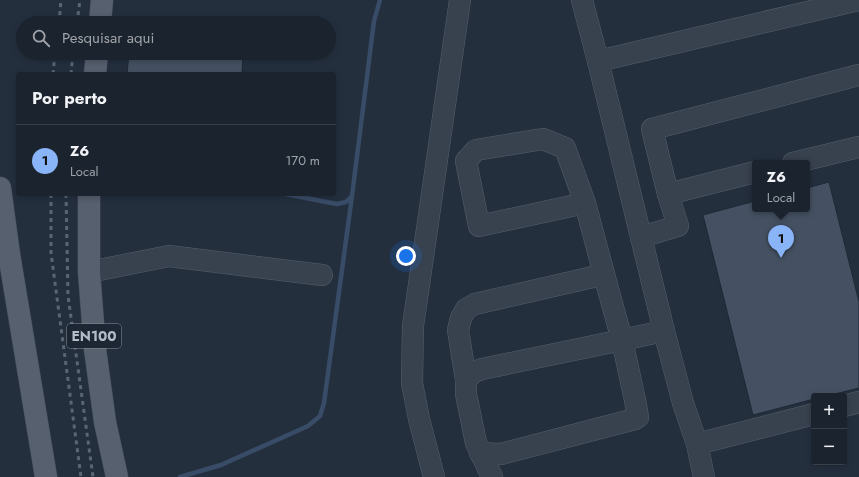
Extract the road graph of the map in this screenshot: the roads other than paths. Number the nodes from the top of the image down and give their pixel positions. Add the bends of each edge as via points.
1 (102, 0) edge
2 (460, 0) edge
3 (582, 0) edge
4 (859, 0) edge
5 (101, 16) edge
6 (96, 60) edge
7 (598, 61) junction
8 (95, 72) edge
9 (859, 75) edge
10 (859, 147) edge
11 (805, 160) edge
12 (752, 173) edge
13 (0, 188) edge
14 (668, 194) junction
15 (89, 196) edge
16 (585, 203) junction
17 (641, 237) junction
18 (89, 272) junction
19 (322, 274) dead end
20 (604, 277) junction
21 (664, 330) junction
22 (622, 340) junction
23 (466, 380) junction
24 (859, 402) edge
25 (847, 405) edge
26 (811, 415) edge
27 (696, 444) junction
28 (480, 453) junction
29 (46, 477) edge
30 (117, 477) edge
31 (434, 477) edge
32 (492, 477) edge
33 (704, 477) edge

1 - 5 main road
2 - 31 lane via 413,326 412,383
3 - 7 lane
4 - 7 lane
6 - 8 main road
7 - 17 lane
9 - 14 lane via 652,129
10 - 11 lane
12 - 14 lane
13 - 29 main road
14 - 17 lane via 678,226
15 - 18 main road, EN100
16 - 16 lane via 565,148 543,139 476,150 466,161 478,226
16 - 20 lane
17 - 21 lane
18 - 19 lane via 169,256
18 - 30 main road, EN100 via 95,349 105,422
20 - 22 lane
20 - 23 lane via 593,277 474,304 466,309 458,330
21 - 22 lane
21 - 27 lane
22 - 23 lane via 482,369 474,372
22 - 28 lane via 638,417 501,454
23 - 28 lane via 466,394
24 - 25 lane
26 - 27 lane
27 - 33 lane
28 - 32 lane

